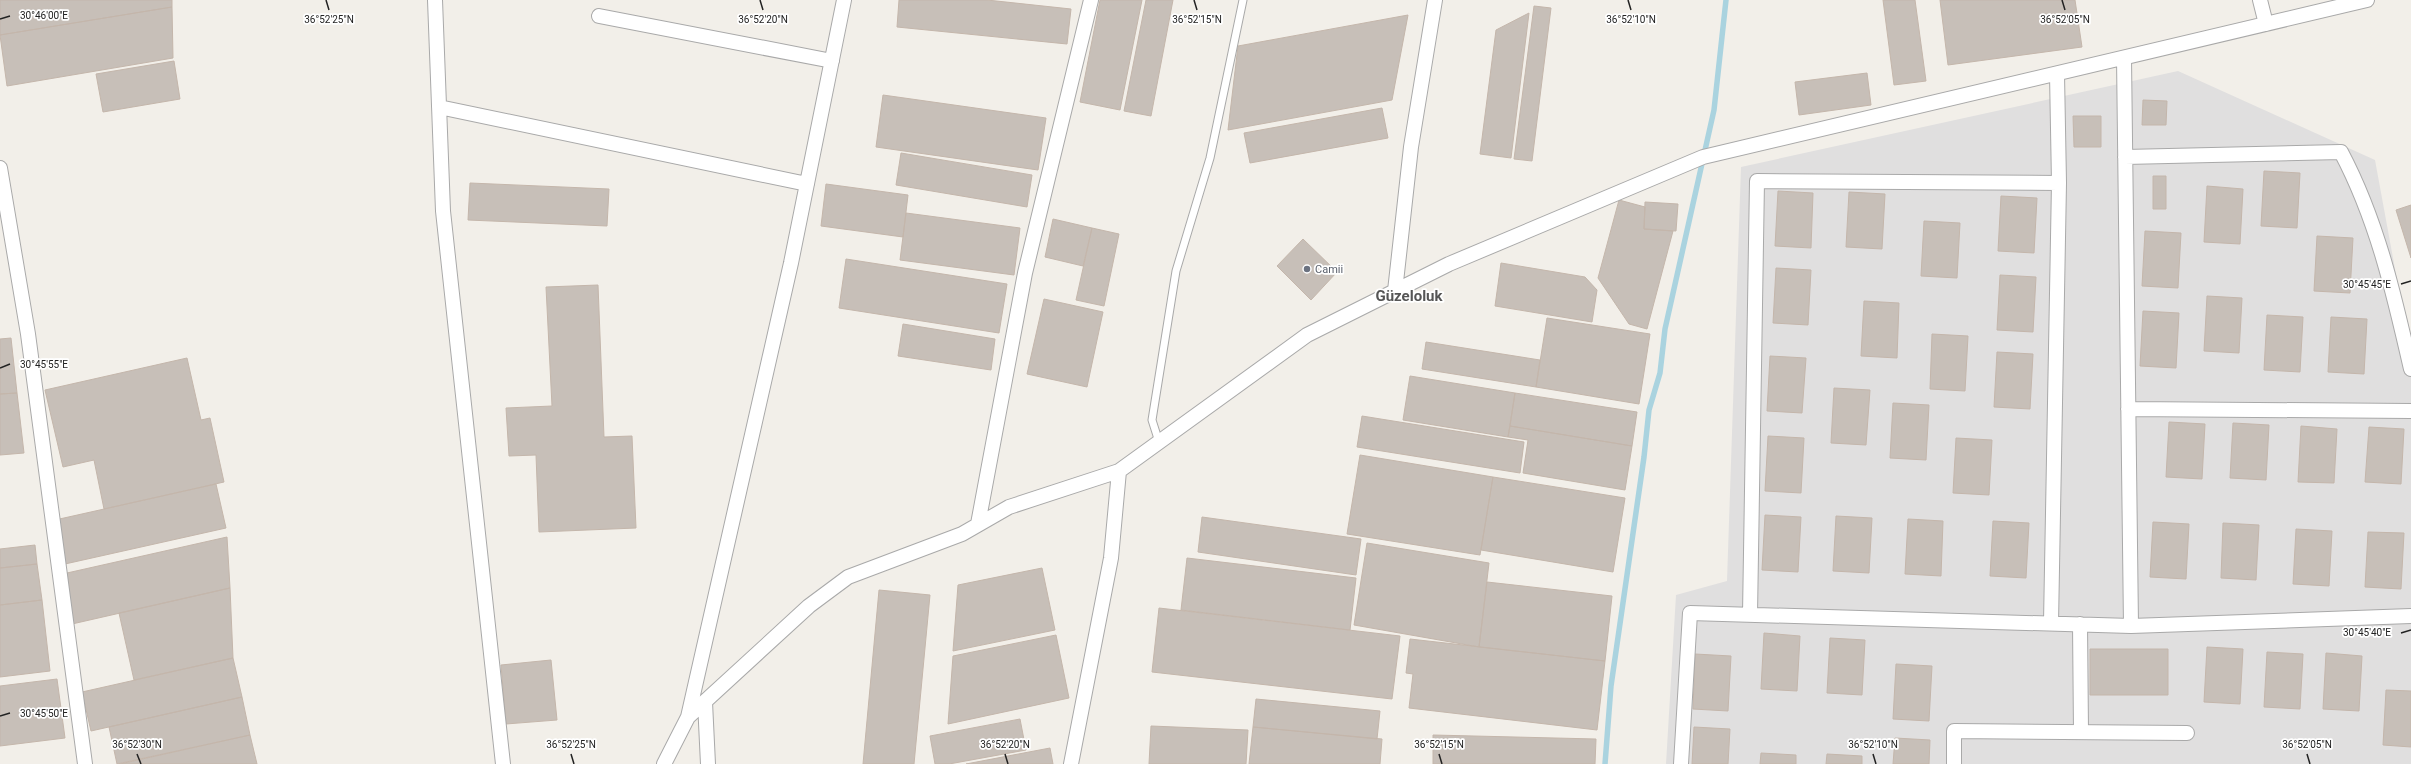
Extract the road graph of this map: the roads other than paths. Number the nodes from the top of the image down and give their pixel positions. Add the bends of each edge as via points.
1 (435, 0) edge
2 (844, 0) edge
3 (1091, 0) edge
4 (1243, 0) edge
5 (1435, 0) edge
6 (2260, 0) edge
7 (2367, 0) edge
8 (599, 16) dead end
9 (2266, 24) junction
10 (2124, 58) junction
11 (832, 61) junction
12 (2057, 74) junction
13 (440, 108) junction
14 (2125, 157) junction
15 (0, 168) edge
16 (2059, 183) junction
17 (806, 184) junction
18 (1395, 291) junction
19 (2411, 369) edge
20 (2128, 409) junction
21 (2411, 411) edge
22 (1158, 442) junction
23 (1119, 471) junction
24 (978, 524) junction
25 (1750, 615) junction
26 (2411, 616) edge
27 (2051, 623) junction
28 (2080, 624) junction
29 (2131, 626) junction
30 (705, 702) junction
31 (688, 717) junction
32 (2081, 732) junction
33 (2187, 733) dead end
34 (85, 764) edge
35 (502, 764) edge
36 (664, 764) edge
37 (708, 764) edge
38 (1071, 764) edge
39 (1681, 764) edge
40 (1954, 764) edge

1 - 13 street
2 - 11 street
3 - 24 street via 1025,273
4 - 22 lane via 1210,158 1176,271 1152,420
5 - 18 street via 1411,147
6 - 9 street
7 - 9 street
8 - 11 street
9 - 10 street
10 - 12 street
10 - 14 street
11 - 17 street
12 - 16 street
12 - 18 street via 1709,155 1448,264
13 - 17 street
13 - 35 street via 443,211
14 - 19 street via 2341,152 2359,186 2389,272
14 - 20 street
15 - 34 street via 28,334
16 - 25 street via 1757,181
16 - 27 street
17 - 31 street via 791,263
18 - 22 street via 1307,335
20 - 21 street
20 - 29 street
22 - 23 street
23 - 24 street via 1009,507
23 - 38 street via 1111,558
24 - 30 street via 962,534 848,577 809,606
25 - 27 street
25 - 39 street via 1690,613
26 - 29 street
27 - 28 street
28 - 29 street
28 - 32 street
30 - 31 street
30 - 37 street
31 - 36 street
32 - 33 street
32 - 40 street via 1954,731

